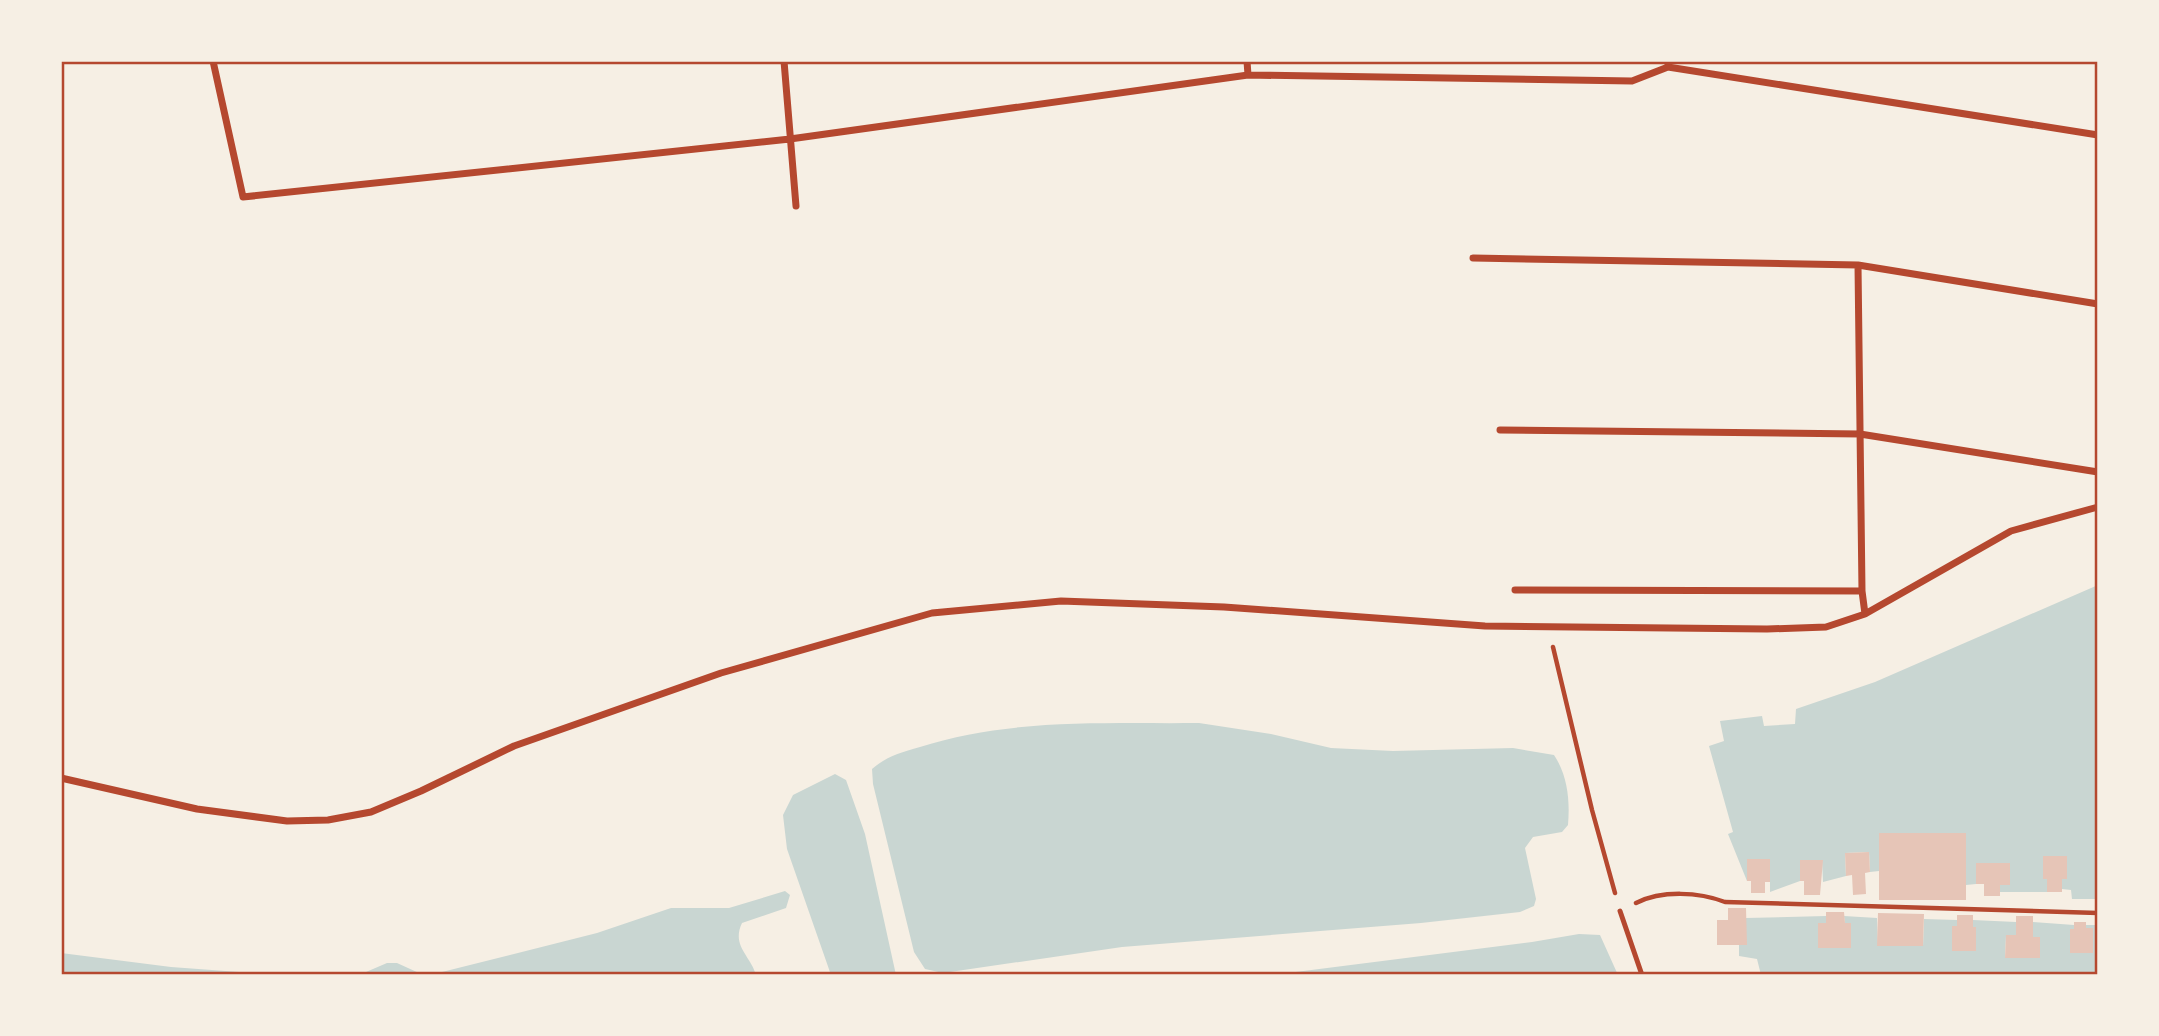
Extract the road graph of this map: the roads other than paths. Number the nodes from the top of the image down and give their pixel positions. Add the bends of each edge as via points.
1 (213, 61) edge
2 (784, 61) edge
3 (1247, 61) edge
4 (1668, 64) edge
5 (1248, 75) junction
6 (2098, 135) edge
7 (790, 139) junction
8 (796, 206) dead end
9 (1473, 258) dead end
10 (1858, 265) junction
11 (2098, 304) edge
12 (1500, 430) dead end
13 (1860, 434) junction
14 (2098, 472) edge
15 (2098, 507) edge
16 (1515, 590) dead end
17 (1862, 591) junction
18 (1865, 614) junction
19 (61, 778) edge
20 (1620, 911) road end
21 (1643, 975) edge

1 - 7 street via 243,197
2 - 7 street
3 - 5 street
4 - 5 street via 1632,81
4 - 6 street
5 - 7 street
7 - 8 street
9 - 10 street
10 - 11 street
10 - 13 street
12 - 13 street
13 - 14 street
13 - 17 street
15 - 18 street via 2011,531
16 - 17 street
17 - 18 street
18 - 19 street via 1826,627 1767,629 1485,626 1224,607 1061,601 932,613 721,673 514,746 371,812 339,818 288,821 243,817
20 - 21 lane

